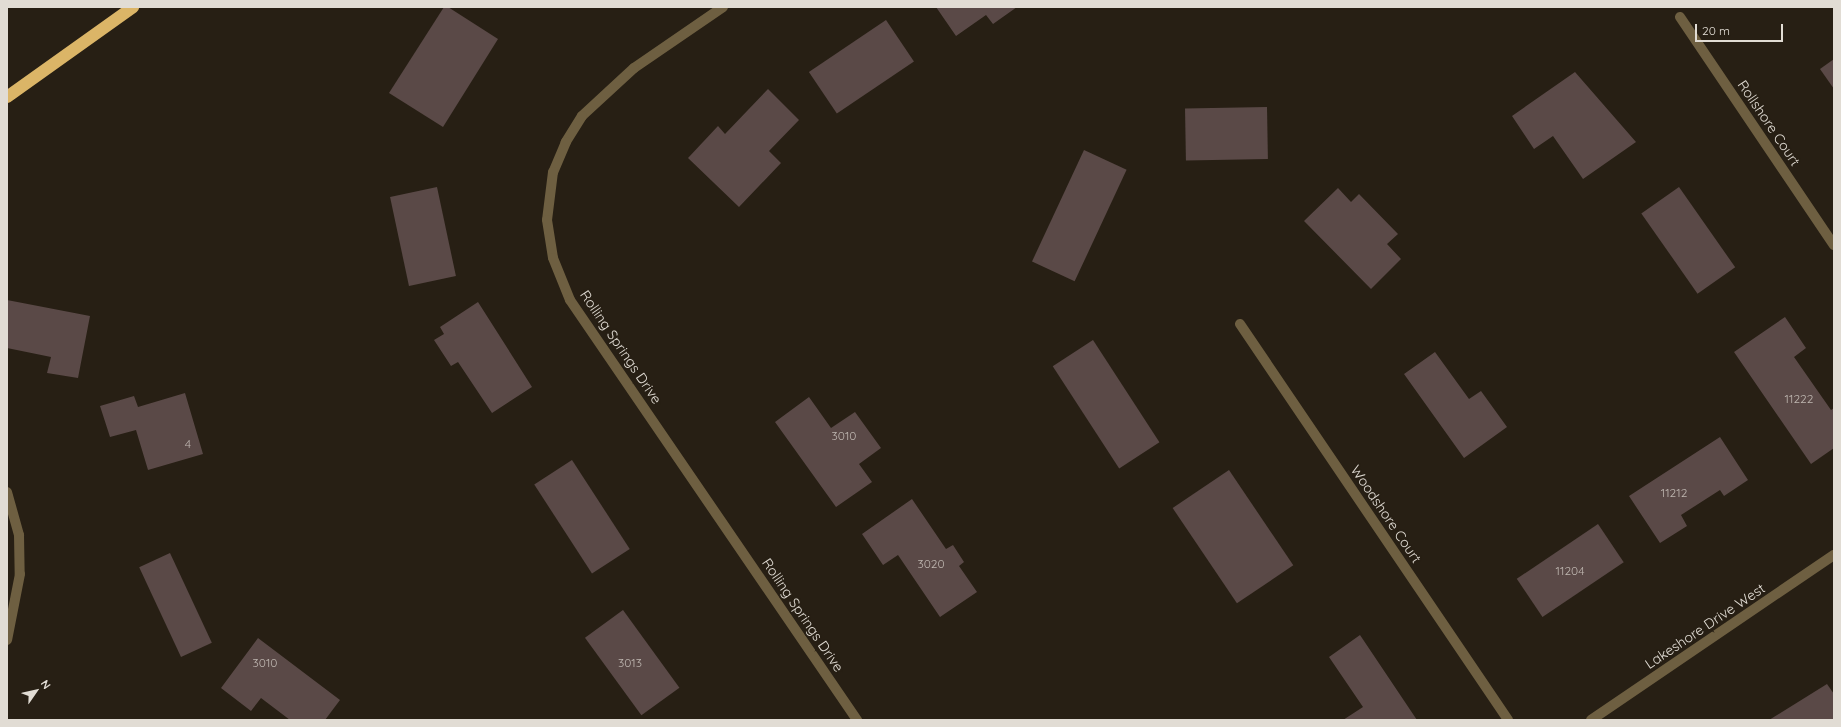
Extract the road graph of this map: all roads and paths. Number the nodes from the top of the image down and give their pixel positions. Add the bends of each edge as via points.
1 (133, 7) edge
2 (723, 7) edge
3 (1680, 17) dead end
4 (7, 97) edge
5 (1834, 246) edge
6 (1240, 324) dead end
7 (7, 492) edge
8 (1834, 555) edge
9 (7, 640) edge
10 (858, 720) edge
11 (1508, 720) edge
12 (1591, 720) edge

1 - 4 highway
2 - 10 street, Rolling Springs Drive via 634,68 582,116 566,142 553,172 547,220 554,258 570,300
3 - 5 street, Rollshore Court
6 - 11 street, Woodshore Court
7 - 9 street via 18,535 20,574
8 - 12 street, Lakeshore Drive West

